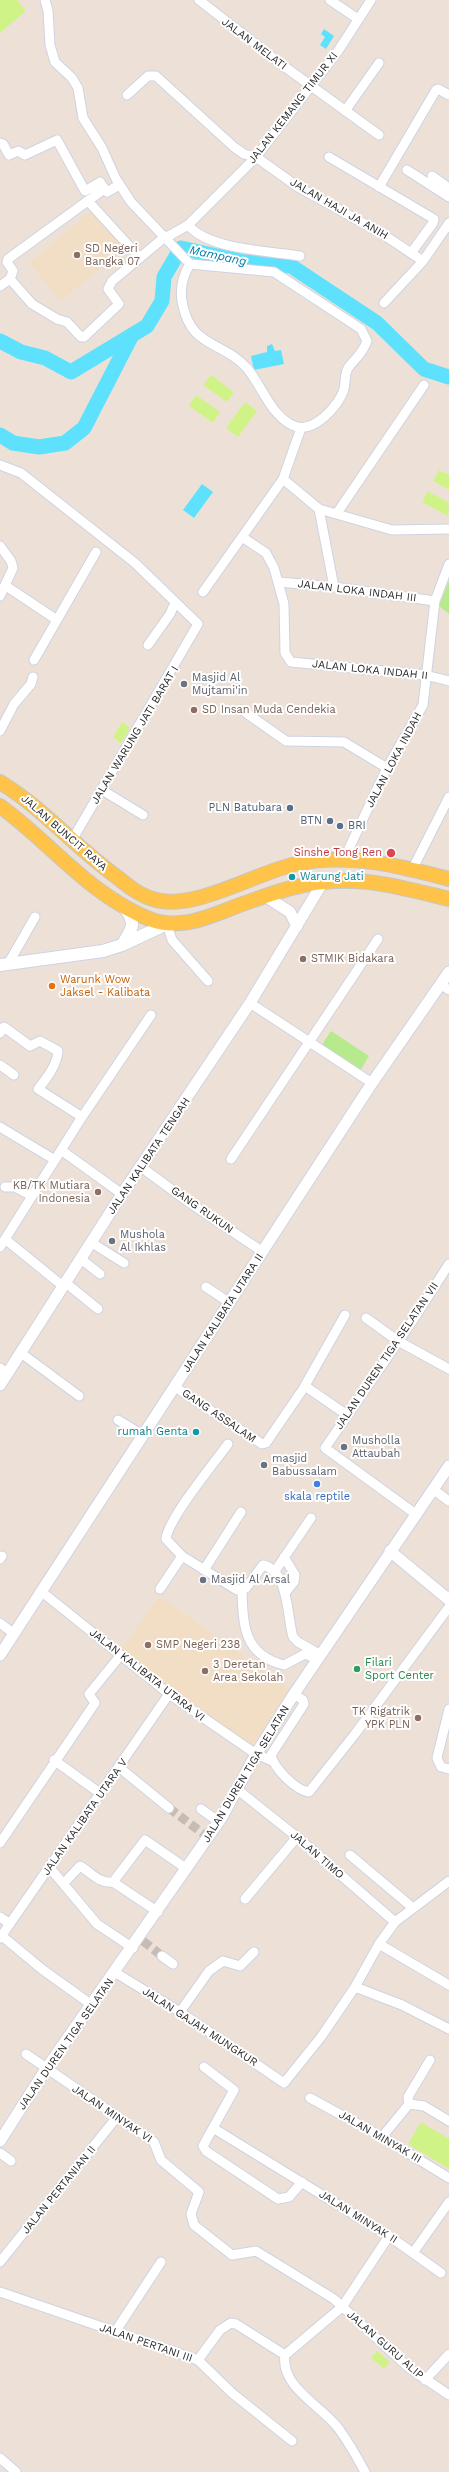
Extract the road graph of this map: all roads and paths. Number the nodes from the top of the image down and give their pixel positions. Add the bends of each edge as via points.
1 (45, 0) edge
2 (199, 0) edge
3 (330, 0) edge
4 (371, 0) edge
5 (358, 19) junction
6 (379, 63) dead end
7 (311, 85) junction
8 (127, 95) dead end
9 (449, 95) edge
10 (345, 111) junction
11 (379, 135) dead end
12 (0, 143) edge
13 (256, 157) junction
14 (329, 157) dead end
15 (407, 170) dead end
16 (432, 176) dead end
17 (119, 185) junction
18 (379, 187) junction
19 (449, 188) edge
20 (104, 189) junction
21 (449, 197) edge
22 (88, 201) junction
23 (449, 223) edge
24 (185, 227) junction
25 (169, 238) junction
26 (414, 249) dead end
27 (300, 256) dead end
28 (140, 258) junction
29 (188, 260) junction
30 (423, 260) junction
31 (10, 279) junction
32 (0, 286) edge
33 (384, 303) dead end
34 (424, 385) dead end
35 (301, 428) junction
36 (0, 465) edge
37 (283, 479) junction
38 (319, 509) junction
39 (337, 513) junction
40 (449, 529) edge
41 (242, 537) junction
42 (0, 546) edge
43 (96, 552) dead end
44 (449, 564) edge
45 (279, 582) junction
46 (6, 586) junction
47 (334, 587) junction
48 (203, 592) dead end
49 (0, 596) edge
50 (435, 601) junction
51 (175, 603) junction
52 (57, 620) junction
53 (148, 645) dead end
54 (34, 660) dead end
55 (425, 675) junction
56 (33, 677) dead end
57 (449, 681) edge
58 (242, 710) dead end
59 (0, 731) edge
60 (387, 768) junction
61 (0, 782) edge
62 (102, 790) junction
63 (449, 797) edge
64 (0, 806) edge
65 (143, 815) dead end
66 (71, 842) junction
67 (344, 859) junction
68 (412, 870) junction
69 (449, 879) edge
70 (323, 882) junction
71 (265, 896) junction
72 (449, 899) edge
73 (121, 904) junction
74 (35, 917) dead end
75 (167, 924) junction
76 (297, 926) junction
77 (378, 939) dead end
78 (122, 945) junction
79 (4, 965) edge
80 (449, 972) edge
81 (208, 981) dead end
82 (445, 988) edge
83 (250, 1003) junction
84 (151, 1015) dead end
85 (0, 1033) edge
86 (309, 1041) junction
87 (0, 1065) edge
88 (14, 1075) dead end
89 (372, 1083) junction
90 (82, 1117) junction
91 (0, 1127) edge
92 (61, 1150) junction
93 (231, 1159) dead end
94 (55, 1160) junction
95 (142, 1167) junction
96 (5, 1187) dead end
97 (122, 1194) junction
98 (32, 1196) junction
99 (5, 1239) junction
100 (92, 1243) junction
101 (0, 1247) edge
102 (263, 1252) junction
103 (82, 1259) junction
104 (124, 1263) dead end
105 (449, 1264) edge
106 (100, 1274) dead end
107 (65, 1285) junction
108 (206, 1287) dead end
109 (230, 1303) junction
110 (98, 1309) dead end
111 (345, 1315) dead end
112 (366, 1318) dead end
113 (398, 1340) junction
114 (21, 1353) junction
115 (449, 1369) edge
116 (4, 1371) edge
117 (0, 1385) edge
118 (305, 1386) junction
119 (175, 1387) junction
120 (79, 1396) dead end
121 (347, 1415) junction
122 (118, 1420) dead end
123 (144, 1435) junction
124 (228, 1444) dead end
125 (449, 1466) edge
126 (434, 1490) junction
127 (449, 1501) edge
128 (241, 1512) dead end
129 (417, 1515) junction
130 (311, 1518) dead end
131 (390, 1551) junction
132 (182, 1556) junction
133 (284, 1557) junction
134 (204, 1570) junction
135 (275, 1571) junction
136 (160, 1589) dead end
137 (242, 1590) junction
138 (42, 1592) junction
139 (285, 1593) junction
140 (449, 1600) edge
141 (449, 1607) edge
142 (0, 1623) edge
143 (14, 1634) junction
144 (306, 1647) junction
145 (0, 1655) edge
146 (120, 1656) junction
147 (300, 1656) junction
148 (318, 1657) junction
149 (170, 1694) junction
150 (294, 1694) junction
151 (449, 1709) edge
152 (256, 1754) junction
153 (54, 1760) junction
154 (272, 1761) junction
155 (120, 1768) junction
156 (449, 1769) edge
157 (238, 1790) junction
158 (102, 1794) junction
159 (169, 1808) tunnel mouth
160 (201, 1809) dead end
161 (219, 1822) junction
162 (297, 1837) junction
163 (0, 1843) edge
164 (350, 1855) dead end
165 (50, 1868) junction
166 (187, 1869) junction
167 (449, 1881) edge
168 (113, 1882) junction
169 (64, 1883) junction
170 (245, 1899) dead end
171 (414, 1908) junction
172 (158, 1912) junction
173 (0, 1917) edge
174 (395, 1922) junction
175 (10, 1924) junction
176 (1, 1937) edge
177 (379, 1944) junction
178 (133, 1948) junction
179 (254, 1952) dead end
180 (162, 1956) tunnel mouth
181 (173, 1964) dead end
182 (116, 1972) junction
183 (449, 1985) edge
184 (355, 1987) junction
185 (92, 2005) junction
186 (180, 2012) junction
187 (449, 2029) edge
188 (26, 2054) dead end
189 (430, 2060) dead end
190 (204, 2067) dead end
191 (46, 2070) junction
192 (310, 2098) dead end
193 (409, 2104) junction
194 (117, 2117) junction
195 (449, 2121) edge
196 (213, 2128) junction
197 (382, 2137) junction
198 (0, 2141) edge
199 (0, 2153) edge
200 (11, 2161) dead end
201 (449, 2178) edge
202 (302, 2182) junction
203 (449, 2202) edge
204 (389, 2236) junction
205 (413, 2253) junction
206 (0, 2262) edge
207 (160, 2262) dead end
208 (441, 2273) dead end
209 (0, 2292) edge
210 (342, 2307) junction
211 (115, 2332) junction
212 (449, 2354) edge
213 (285, 2355) junction
214 (198, 2360) junction
215 (425, 2380) junction
216 (449, 2396) edge
217 (292, 2441) dead end
218 (0, 2458) edge
219 (16, 2472) edge
220 (365, 2472) edge

1 - 17 street via 50,45 55,62 72,78 78,88 83,118 102,148
2 - 7 street, JALAN MELATI
3 - 5 street
4 - 5 street, JALAN KEMANG TIMUR XI
5 - 7 street, JALAN KEMANG TIMUR XI
6 - 10 street
7 - 10 street, JALAN MELATI
7 - 13 street, JALAN KEMANG TIMUR XI
8 - 13 street, JALAN HAJI JA ANIH via 148,76 156,76 234,147 244,154
9 - 18 street via 438,88 436,90
10 - 11 street, JALAN MELATI
12 - 20 street via 9,155 18,151 24,155 57,140 85,191 100,182
13 - 24 street, JALAN KEMANG TIMUR XI
13 - 30 street, JALAN HAJI JA ANIH via 298,187 380,232
14 - 18 street
15 - 21 street
16 - 19 street
17 - 20 street via 108,192
17 - 25 street via 131,202
18 - 26 street via 434,219
20 - 22 street
22 - 28 street
22 - 31 street via 8,259 14,272
23 - 30 street
24 - 25 street, JALAN KEMANG TIMUR XI
24 - 27 street via 234,247
25 - 28 street, JALAN KEMANG TIMUR XI
25 - 29 street
28 - 31 street, JALAN KEMANG TIMUR XI via 109,285 108,289 119,304 81,337 67,322 57,320 32,304
29 - 35 street via 182,298 190,327 213,346 246,367 280,415 292,425
29 - 35 street via 274,272 361,329 367,341 363,353 348,368 339,399 322,419
30 - 33 street
31 - 32 street
34 - 39 street
35 - 37 street
36 - 51 street via 13,468 28,478 135,563
37 - 38 street
37 - 41 street
38 - 39 street
38 - 47 street
39 - 40 street via 392,530
41 - 45 street via 270,557
41 - 48 street
42 - 46 street via 13,568
43 - 52 street
44 - 50 street, JALAN LOKA INDAH
45 - 47 street, JALAN LOKA INDAH III
45 - 55 street, JALAN LOKA INDAH II via 285,623 285,653 291,662
46 - 49 street
46 - 52 street
47 - 50 street, JALAN LOKA INDAH III
50 - 55 street, JALAN LOKA INDAH
51 - 53 street
51 - 62 street, JALAN WARUNG JATI BARAT I via 196,620 198,627
52 - 54 street
55 - 57 street, JALAN LOKA INDAH II
55 - 60 street, JALAN LOKA INDAH via 423,705
56 - 59 street via 31,684 14,704
58 - 60 street via 286,741 344,742
60 - 67 street, JALAN LOKA INDAH
61 - 66 main road, JALAN BUNCIT RAYA via 30,802
62 - 65 street
62 - 66 street, JALAN WARUNG JATI BARAT I
63 - 68 street
64 - 73 main road, JALAN BUNCIT RAYA via 38,836 71,869
66 - 67 main road, JALAN BUNCIT RAYA via 144,896 170,903 195,899 300,863
67 - 68 main road, JALAN BUNCIT RAYA via 389,864
68 - 69 main road, JALAN BUNCIT RAYA
70 - 71 main road
70 - 72 main road via 364,880
70 - 76 street, JALAN KALIBATA TENGAH
71 - 75 main road via 196,920
71 - 76 street via 290,912
73 - 75 main road, JALAN BUNCIT RAYA via 147,918
73 - 78 main road via 133,922
74 - 79 street
75 - 78 main road
75 - 81 street via 172,940
76 - 83 street, JALAN KALIBATA TENGAH
77 - 86 street
78 - 79 main road via 39,964
80 - 82 street, JALAN KALIBATA UTARA II
82 - 89 street, JALAN KALIBATA UTARA II
83 - 86 street
83 - 95 street, JALAN KALIBATA TENGAH
84 - 90 street
85 - 90 street via 4,1027 30,1046 40,1041 48,1043 58,1051 58,1059 38,1089
86 - 89 street
86 - 93 street
87 - 88 street
89 - 102 street, JALAN KALIBATA UTARA II
90 - 92 street
91 - 94 street
92 - 94 street
92 - 97 street
94 - 98 street
95 - 97 street, JALAN KALIBATA TENGAH
95 - 102 street, GANG RUKUN
96 - 98 street via 15,1187
97 - 100 street, JALAN KALIBATA TENGAH
98 - 99 street
99 - 101 street
99 - 107 street
100 - 103 street, JALAN KALIBATA TENGAH
100 - 104 street
102 - 109 street, JALAN KALIBATA UTARA II
103 - 106 street
103 - 107 street, JALAN KALIBATA TENGAH
105 - 113 street, JALAN DUREN TIGA SELATAN VII
107 - 110 street
107 - 114 street, JALAN KALIBATA TENGAH
108 - 109 street
109 - 119 street, JALAN KALIBATA UTARA II
111 - 118 street
112 - 113 street
113 - 115 street
113 - 121 street, JALAN DUREN TIGA SELATAN VII
114 - 116 street, JALAN KALIBATA TENGAH
114 - 120 street
116 - 117 street, JALAN KALIBATA TENGAH
118 - 119 street, GANG ASSALAM via 269,1438 262,1444
118 - 121 street
119 - 123 street, JALAN KALIBATA UTARA II
121 - 129 street, JALAN DUREN TIGA SELATAN VII via 325,1448
122 - 123 street
123 - 138 street, JALAN KALIBATA UTARA II
124 - 132 street via 179,1512 166,1535 169,1544
125 - 126 street, JALAN DUREN TIGA SELATAN
126 - 127 street
126 - 129 street, JALAN DUREN TIGA SELATAN
128 - 134 street
129 - 131 street, JALAN DUREN TIGA SELATAN
130 - 133 street
131 - 140 street
131 - 148 street, JALAN DUREN TIGA SELATAN
132 - 134 street
132 - 136 street
133 - 135 street
133 - 139 street via 295,1575 294,1582
134 - 137 street via 224,1584
135 - 137 street via 263,1565
135 - 139 street
137 - 147 street via 244,1625 254,1650 264,1658 284,1665
138 - 143 street, JALAN KALIBATA UTARA II
138 - 146 street, JALAN KALIBATA UTARA VI
139 - 144 street via 293,1637
141 - 154 street via 311,1791 300,1789
142 - 143 street
143 - 145 street, JALAN KALIBATA UTARA II
144 - 147 street
144 - 148 street
146 - 149 street, JALAN KALIBATA UTARA VI
146 - 153 street via 89,1694 95,1703
147 - 148 street via 305,1654
148 - 150 street, JALAN DUREN TIGA SELATAN
149 - 152 street, JALAN KALIBATA UTARA VI
149 - 155 street, JALAN KALIBATA UTARA V
150 - 152 street, JALAN DUREN TIGA SELATAN
150 - 154 street via 304,1704 272,1752
151 - 156 street via 437,1758 441,1766
152 - 154 street, JALAN KALIBATA UTARA VI
152 - 157 street, JALAN DUREN TIGA SELATAN
153 - 158 street
153 - 163 street
155 - 158 street, JALAN KALIBATA UTARA V
155 - 159 street
157 - 161 street, JALAN DUREN TIGA SELATAN
157 - 162 street, JALAN TIMO
158 - 165 street, JALAN KALIBATA UTARA V
160 - 161 street
161 - 166 street, JALAN DUREN TIGA SELATAN
162 - 170 street
162 - 174 street, JALAN TIMO
164 - 171 street
165 - 169 street
165 - 175 street, JALAN KALIBATA UTARA V
166 - 168 street via 145,1840
166 - 172 street, JALAN DUREN TIGA SELATAN
167 - 171 street
168 - 169 street via 101,1881 80,1866
168 - 172 street
169 - 178 street via 97,1924
171 - 174 street
172 - 178 street, JALAN DUREN TIGA SELATAN via 142,1940
173 - 175 street
174 - 177 street
175 - 176 street, JALAN KALIBATA UTARA V
176 - 185 street
177 - 183 street
177 - 184 street
178 - 182 street, JALAN DUREN TIGA SELATAN
179 - 186 street via 240,1966 223,1962 209,1971
180 - 181 street
182 - 185 street, JALAN DUREN TIGA SELATAN
182 - 186 street, JALAN GAJAH MUNGKUR
184 - 186 street, JALAN GAJAH MUNGKUR via 321,2037 284,2083
184 - 187 street via 402,2005
185 - 191 street, JALAN DUREN TIGA SELATAN
188 - 191 street, JALAN MINYAK VI
189 - 193 street via 408,2097
190 - 196 street via 234,2090
191 - 194 street, JALAN MINYAK VI
191 - 198 street, JALAN DUREN TIGA SELATAN
192 - 197 street, JALAN MINYAK III
193 - 195 street via 424,2106
193 - 197 street
194 - 206 street, JALAN PERTANIAN II
194 - 210 street, JALAN MINYAK VI via 154,2142 161,2160 197,2189 199,2195 191,2214 194,2225 229,2254 236,2256 256,2251 313,2285
196 - 202 street, JALAN MINYAK II
196 - 202 street via 203,2146 206,2151 272,2196 282,2199 289,2197
197 - 201 street, JALAN MINYAK III
199 - 200 street
202 - 204 street, JALAN MINYAK II
203 - 205 street
204 - 205 street, JALAN MINYAK II
204 - 210 street
205 - 208 street, JALAN MINYAK II
207 - 211 street
209 - 211 street, JALAN PERTANI III
210 - 213 street
210 - 215 street, JALAN GURU ALIP
211 - 214 street, JALAN PERTANI III
212 - 215 street
213 - 214 street via 231,2323 220,2330
213 - 220 street via 284,2363 288,2377 339,2429
214 - 217 street, JALAN PERTANI III via 232,2393
215 - 216 street, JALAN GURU ALIP
218 - 219 street

